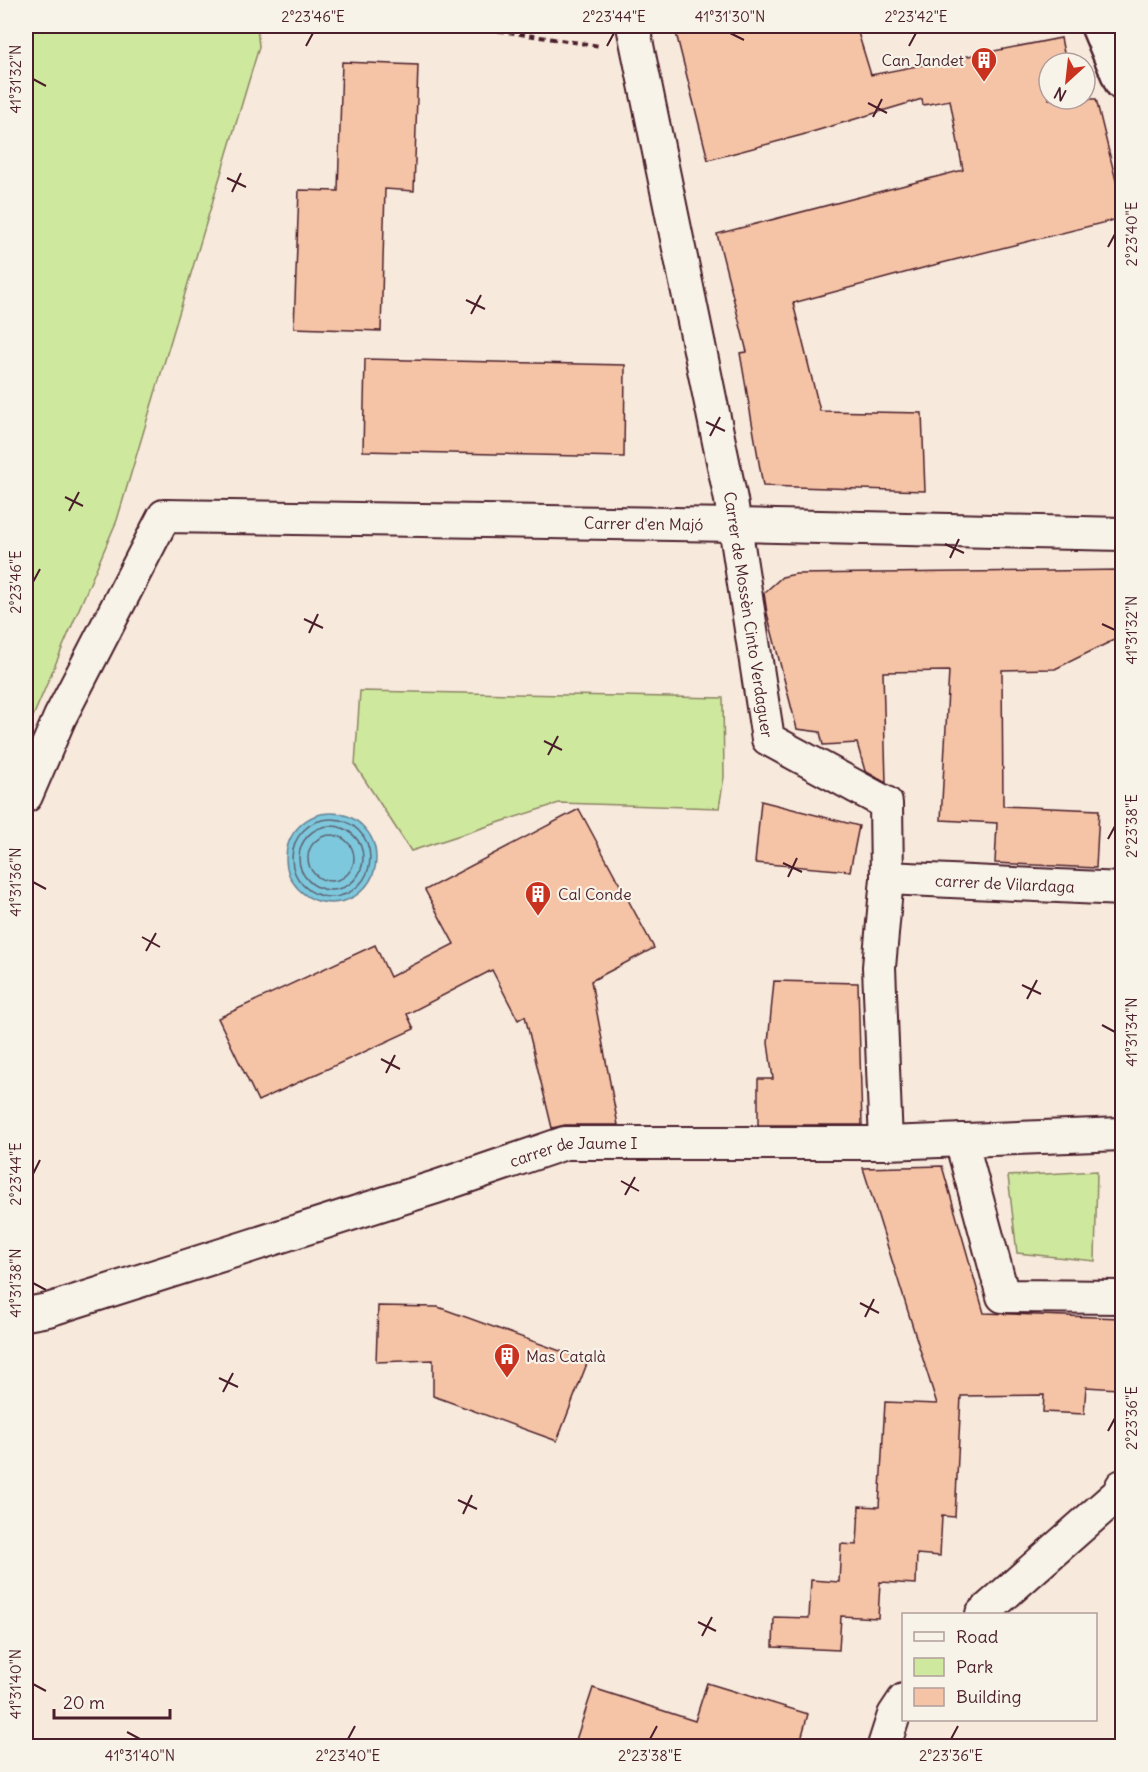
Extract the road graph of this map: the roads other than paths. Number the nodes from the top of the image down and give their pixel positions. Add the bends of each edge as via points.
1 (1098, 26) edge
2 (636, 39) edge
3 (1122, 83) edge
4 (735, 525) junction
5 (1122, 534) edge
6 (26, 796) edge
7 (887, 878) junction
8 (1122, 888) edge
9 (1122, 1134) edge
10 (961, 1140) junction
11 (886, 1143) junction
12 (1122, 1297) edge
13 (37, 1312) edge
14 (1122, 1486) edge
15 (983, 1613) edge
16 (902, 1702) edge
17 (884, 1746) edge

1 - 3 street
2 - 4 street, Carrer de Mossèn Cinto Verdaguer
4 - 5 street, Carrer d'en Majó
4 - 6 street, Carrer d'en Majó via 164,516 60,717
4 - 7 street, Carrer de Mossèn Cinto Verdaguer via 768,739 886,803
7 - 8 street, carrer de Vilardaga
7 - 11 street, Carrer de Mossèn Cinto Verdaguer via 879,967
9 - 10 street, carrer de Jaume I
10 - 11 street, carrer de Jaume I
10 - 12 street via 1003,1296
11 - 13 street, carrer de Jaume I via 565,1143
14 - 15 street via 1118,1494
16 - 17 street

